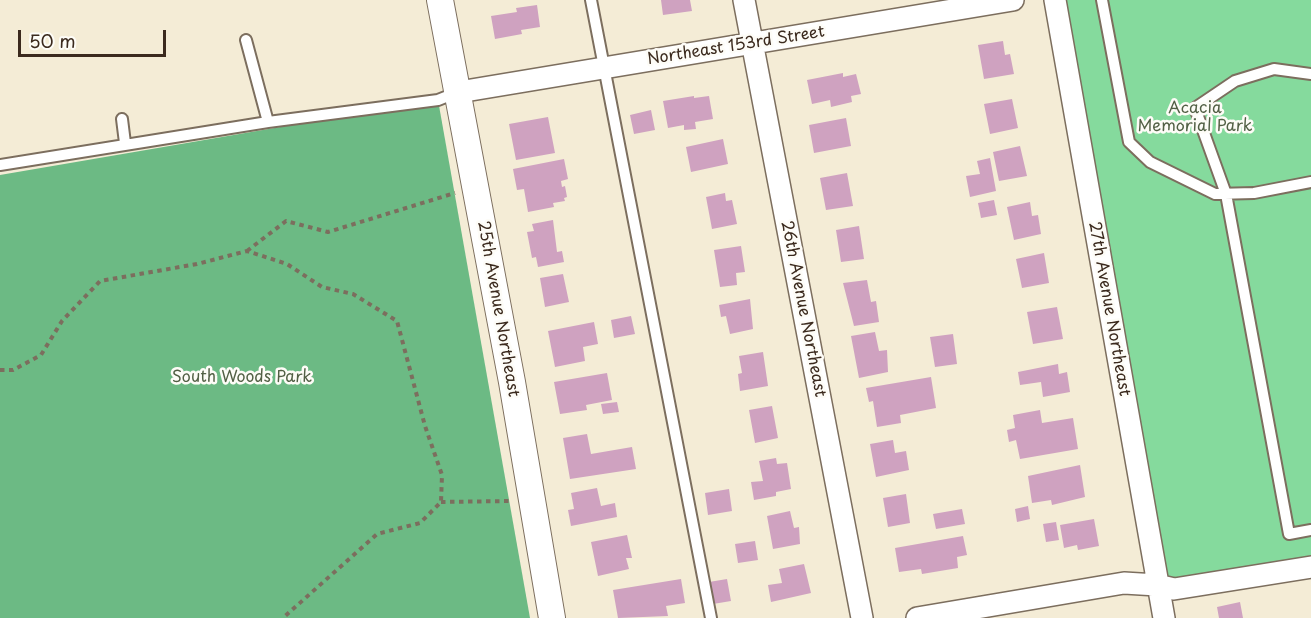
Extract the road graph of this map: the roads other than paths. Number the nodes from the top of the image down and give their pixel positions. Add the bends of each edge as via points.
1 (440, 0) edge
2 (591, 0) edge
3 (744, 0) edge
4 (1013, 0) edge
5 (1055, 0) edge
6 (1102, 0) edge
7 (246, 40) dead end
8 (752, 44) junction
9 (605, 68) junction
10 (1311, 74) edge
11 (459, 92) junction
12 (122, 119) dead end
13 (268, 122) junction
14 (125, 143) junction
15 (0, 165) edge
16 (1311, 183) edge
17 (1226, 194) junction
18 (1311, 530) edge
19 (1311, 567) edge
20 (1157, 585) junction
21 (552, 618) edge
22 (711, 618) edge
23 (862, 618) edge
24 (917, 618) edge
25 (1164, 618) edge

1 - 11 street, 25th Avenue Northeast
2 - 9 lane
3 - 8 street, 26th Avenue Northeast
4 - 8 street, Northeast 153rd Street
5 - 20 street, 27th Avenue Northeast
6 - 17 lane via 1129,142 1149,162 1215,194
7 - 13 lane
8 - 9 street, Northeast 153rd Street
8 - 23 street, 26th Avenue Northeast
9 - 11 street, Northeast 153rd Street
9 - 22 lane
10 - 17 lane via 1274,69 1236,81 1196,108
11 - 13 lane via 438,100
11 - 21 street, 25th Avenue Northeast
12 - 14 lane
13 - 14 lane
14 - 15 lane
16 - 17 lane
17 - 18 lane via 1289,534
19 - 20 street via 1174,589
20 - 24 street via 1124,583
20 - 25 street, 27th Avenue Northeast

